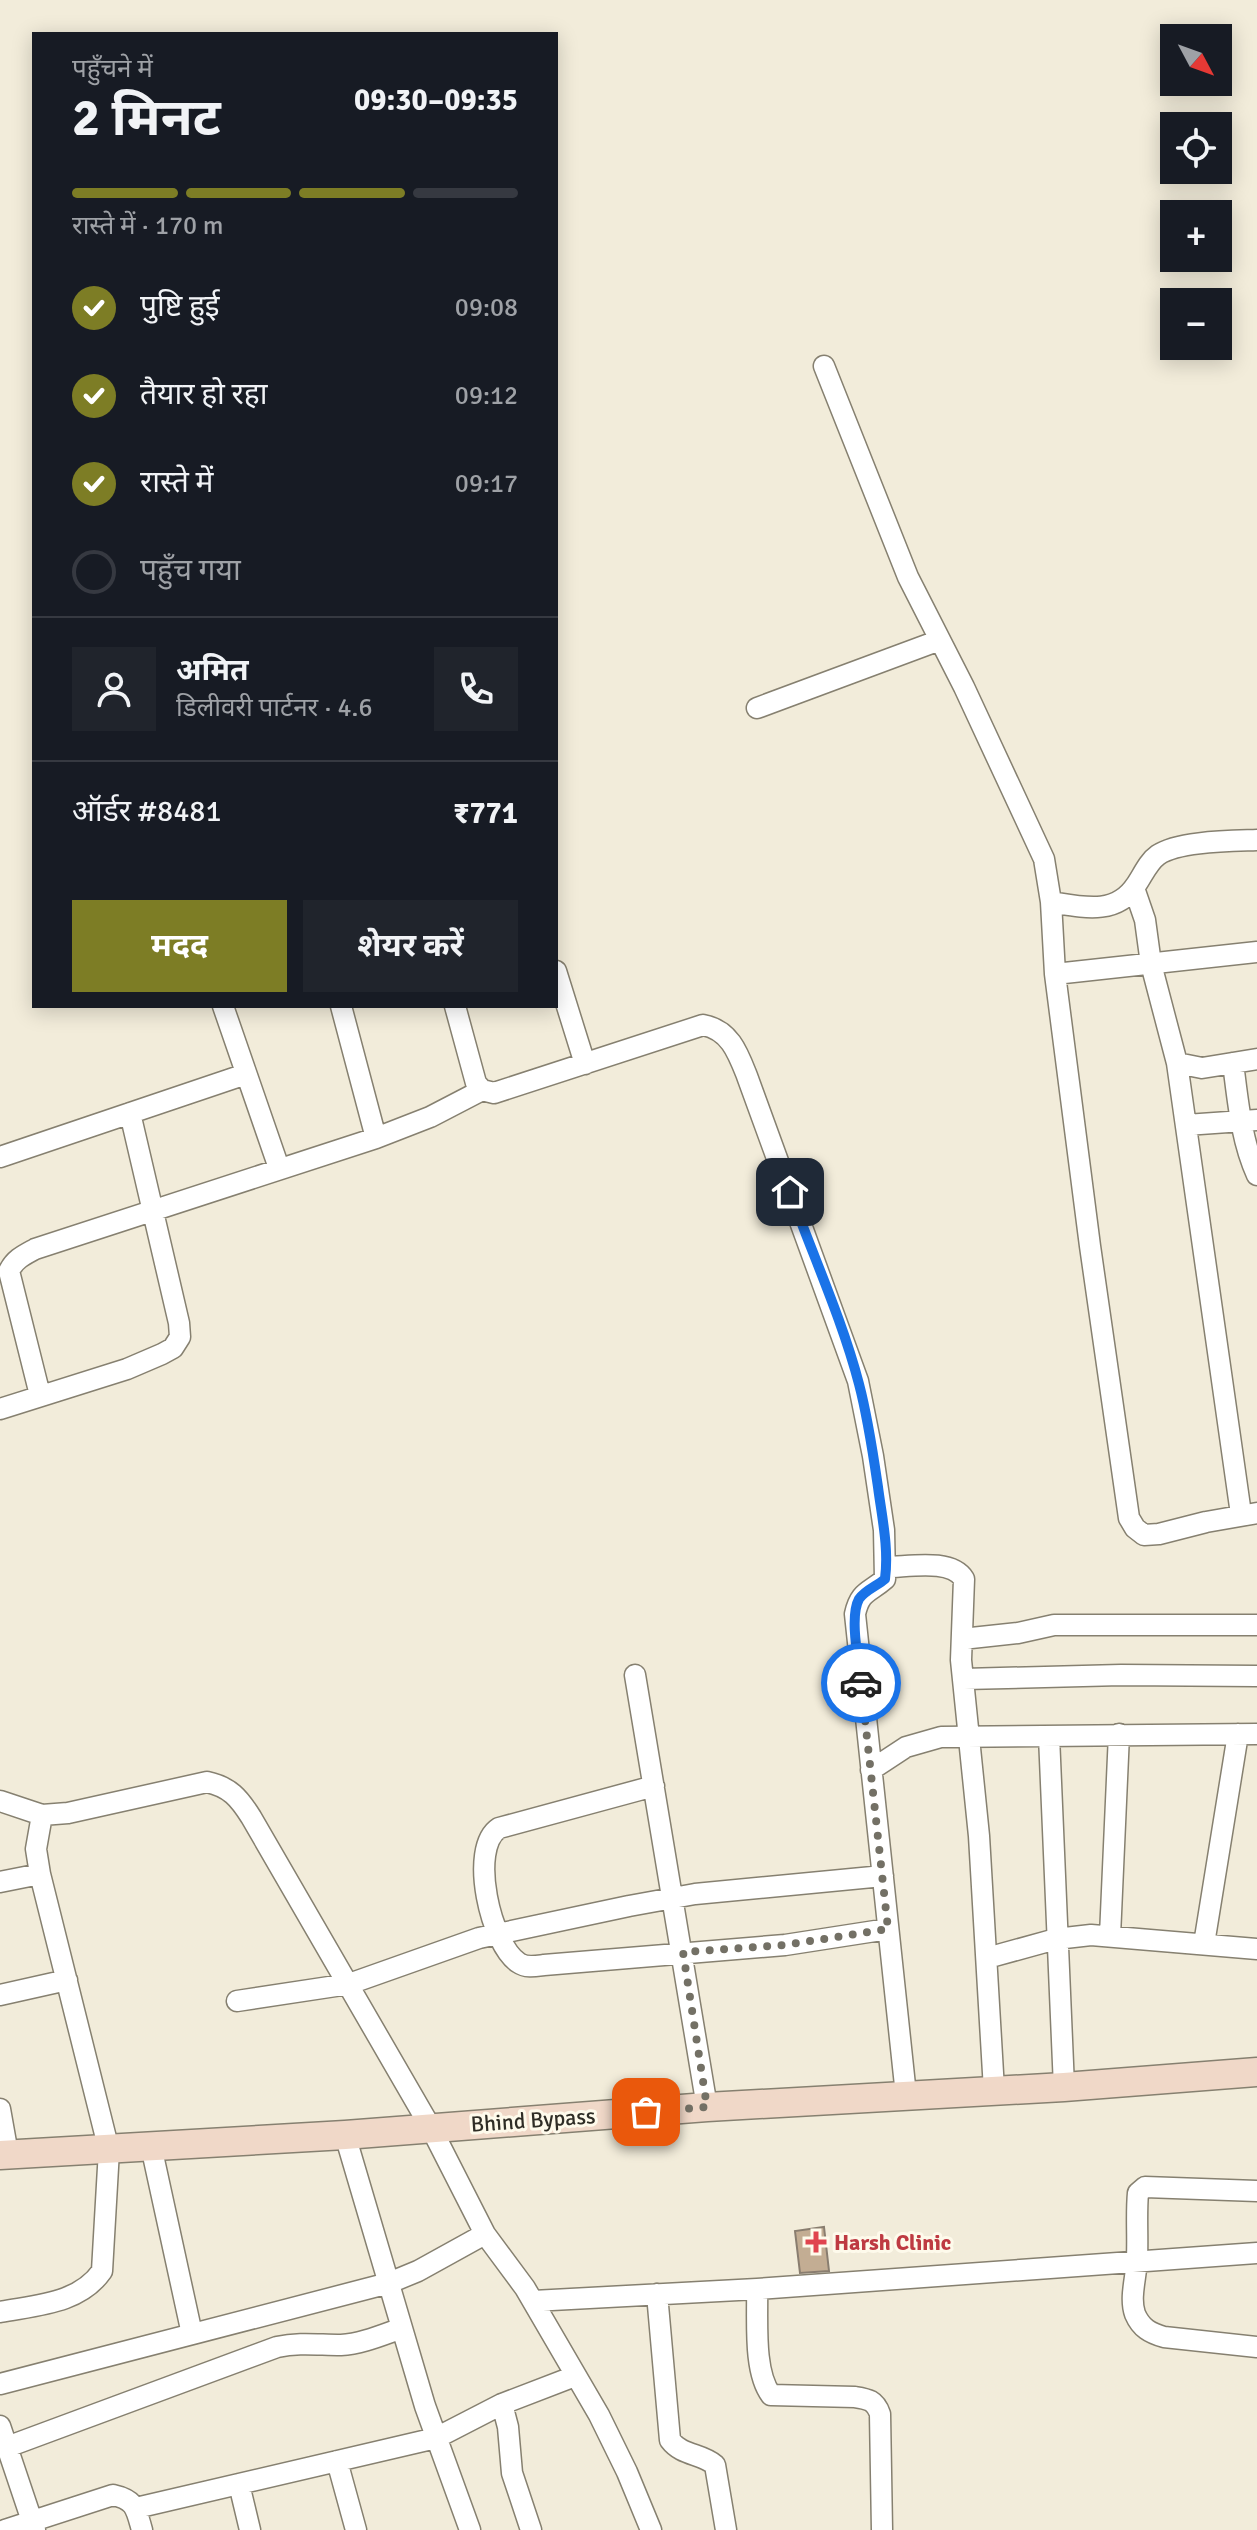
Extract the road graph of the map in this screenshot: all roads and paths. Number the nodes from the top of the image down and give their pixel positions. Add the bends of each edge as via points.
1 (824, 366) dead end
2 (940, 640) junction
3 (757, 708) dead end
4 (1257, 840) edge
5 (1134, 888) junction
6 (1051, 902) junction
7 (1257, 952) edge
8 (1151, 964) junction
9 (1055, 974) junction
10 (558, 977) edge
11 (224, 1008) edge
12 (342, 1008) edge
13 (456, 1008) edge
14 (1257, 1059) edge
15 (1177, 1063) junction
16 (1233, 1063) junction
17 (585, 1064) junction
18 (246, 1074) junction
19 (482, 1090) junction
20 (130, 1113) junction
21 (1249, 1120) edge
22 (1186, 1125) junction
23 (376, 1138) junction
24 (0, 1157) edge
25 (279, 1168) junction
26 (1257, 1175) edge
27 (152, 1209) junction
28 (40, 1395) junction
29 (0, 1409) edge
30 (1249, 1514) edge
31 (886, 1567) junction
32 (1257, 1625) edge
33 (962, 1639) junction
34 (635, 1675) dead end
35 (1257, 1676) edge
36 (964, 1679) junction
37 (1119, 1734) junction
38 (1247, 1734) edge
39 (1049, 1736) junction
40 (971, 1737) junction
41 (871, 1770) junction
42 (654, 1786) junction
43 (0, 1801) edge
44 (42, 1815) junction
45 (40, 1874) junction
46 (883, 1876) junction
47 (0, 1882) edge
48 (672, 1898) junction
49 (888, 1929) junction
50 (498, 1933) junction
51 (1110, 1936) junction
52 (1056, 1939) junction
53 (1204, 1944) junction
54 (1257, 1949) edge
55 (683, 1952) junction
56 (987, 1958) junction
57 (67, 1980) junction
58 (349, 1984) junction
59 (0, 1995) edge
60 (237, 2001) dead end
61 (1257, 2072) edge
62 (1064, 2087) junction
63 (994, 2090) junction
64 (906, 2095) junction
65 (707, 2107) junction
66 (0, 2109) edge
67 (431, 2128) junction
68 (345, 2135) junction
69 (151, 2146) junction
70 (109, 2150) junction
71 (4, 2154) edge
72 (1257, 2191) edge
73 (485, 2234) junction
74 (1257, 2253) edge
75 (1137, 2262) junction
76 (389, 2283) junction
77 (757, 2289) junction
78 (657, 2294) junction
79 (533, 2301) junction
80 (0, 2312) edge
81 (402, 2328) junction
82 (192, 2334) junction
83 (1257, 2347) edge
84 (575, 2376) junction
85 (0, 2384) edge
86 (502, 2404) junction
87 (0, 2426) edge
88 (436, 2438) junction
89 (7, 2447) junction
90 (337, 2461) junction
91 (239, 2484) junction
92 (136, 2508) junction
93 (34, 2525) edge
94 (5, 2530) edge
95 (142, 2530) edge
96 (250, 2530) edge
97 (356, 2530) edge
98 (470, 2530) edge
99 (531, 2530) edge
100 (651, 2530) edge
101 (726, 2530) edge
102 (882, 2530) edge

1 - 2 street via 886,528
2 - 3 street
2 - 6 street via 1037,841
4 - 5 street via 1166,851 1150,862
5 - 6 street via 1112,906 1095,909
5 - 8 street
6 - 9 street
7 - 8 street
8 - 9 street
8 - 15 street
9 - 30 street via 1129,1518 1144,1535
10 - 17 street
11 - 18 street
12 - 23 street
13 - 19 street
14 - 16 street
15 - 16 street via 1202,1068
15 - 22 street
16 - 21 street
17 - 19 street via 516,1088
17 - 31 street via 703,1025 734,1045 858,1381
18 - 20 street
18 - 25 street
19 - 23 street
20 - 24 street
20 - 27 street
21 - 22 street
21 - 26 street via 1250,1160
22 - 30 street
23 - 25 street
25 - 27 street
27 - 28 street via 180,1337 173,1348 150,1360
27 - 28 street via 35,1249 13,1262 11,1286
28 - 29 street
31 - 33 street via 944,1567 960,1573
31 - 41 street via 885,1579 866,1591 855,1614
32 - 33 street via 1054,1625
33 - 36 street
34 - 42 street
35 - 36 street
36 - 40 street
37 - 38 street
37 - 39 street
37 - 51 street
38 - 53 street
39 - 40 street
39 - 52 street
40 - 41 street via 922,1741
40 - 56 street
41 - 46 street
42 - 48 street
42 - 50 street via 490,1833 482,1864
43 - 44 street
44 - 45 street via 36,1849
44 - 58 street via 207,1782 223,1785 251,1817
45 - 47 street
45 - 57 street
46 - 48 street
46 - 49 street
48 - 50 street
48 - 55 street
49 - 55 street via 785,1945
49 - 64 street
50 - 55 street via 519,1963 528,1966
50 - 58 street
51 - 52 street
51 - 53 street
52 - 56 street
52 - 62 street
53 - 54 street
55 - 65 street
56 - 63 street
57 - 59 street
57 - 70 street
58 - 60 street
58 - 67 street
61 - 62 street, Bhind Bypass
62 - 63 street, Bhind Bypass
63 - 64 street, Bhind Bypass
64 - 65 street, Bhind Bypass
65 - 67 street, Bhind Bypass
66 - 71 street
67 - 68 street, Bhind Bypass
67 - 73 street
68 - 69 street, Bhind Bypass
68 - 76 street
69 - 70 street, Bhind Bypass
69 - 82 street
70 - 71 street, Bhind Bypass
70 - 80 street via 102,2271 94,2283 71,2297
72 - 75 street via 1145,2187 1138,2193
73 - 76 street
73 - 79 street
74 - 75 street
75 - 77 street
75 - 83 street via 1135,2314 1151,2333
76 - 81 street
76 - 82 street
77 - 78 street
77 - 102 street via 760,2366 771,2395 855,2397 876,2404
78 - 79 street
78 - 101 street via 670,2440 715,2465
79 - 84 street
81 - 88 street
81 - 89 street via 358,2343 277,2347
82 - 85 street
84 - 86 street
84 - 100 street via 599,2415
86 - 88 street
86 - 99 street via 512,2473
87 - 89 street
88 - 90 street
88 - 98 street
89 - 93 street
90 - 91 street
90 - 97 street
91 - 92 street
91 - 96 street
92 - 93 street via 127,2498 113,2495
92 - 95 street
93 - 94 street

